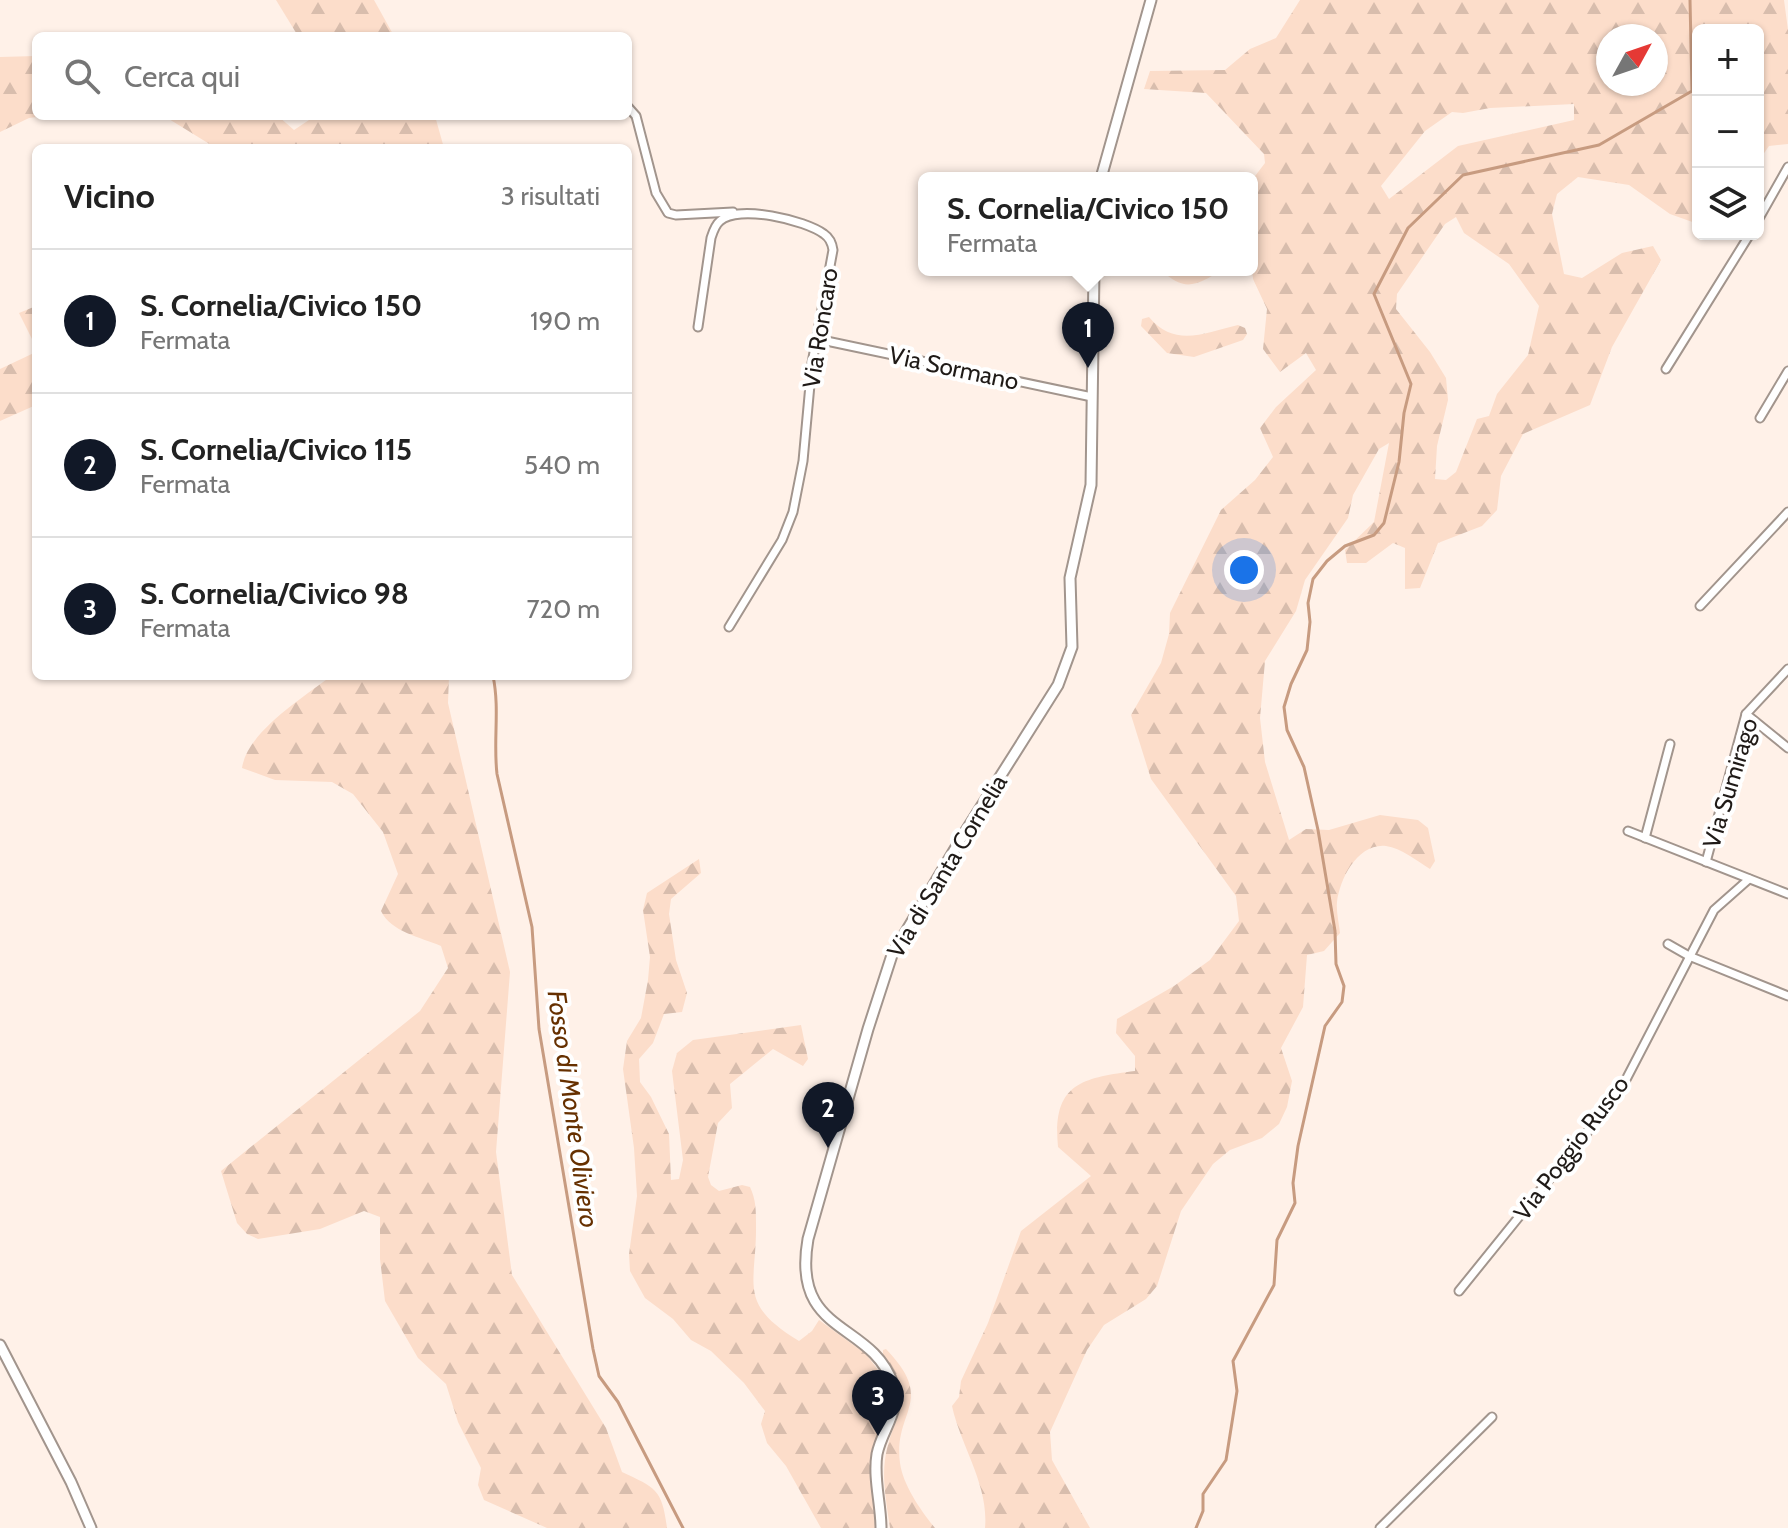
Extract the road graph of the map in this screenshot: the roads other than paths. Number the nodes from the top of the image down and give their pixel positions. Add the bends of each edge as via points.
1 (1151, 0) edge
2 (632, 112) edge
3 (1788, 167) edge
4 (1103, 172) edge
5 (1764, 209) edge
6 (742, 213) junction
7 (1746, 240) edge
8 (1094, 276) edge
9 (698, 327) dead end
10 (817, 339) junction
11 (1666, 369) dead end
12 (1788, 371) edge
13 (1092, 397) junction
14 (1760, 418) dead end
15 (1788, 512) edge
16 (1700, 606) dead end
17 (729, 627) dead end
18 (1788, 669) edge
19 (1746, 714) junction
20 (1670, 744) dead end
21 (1788, 748) edge
22 (1628, 831) dead end
23 (1645, 838) junction
24 (1706, 862) junction
25 (1749, 879) junction
26 (1788, 894) edge
27 (1668, 944) dead end
28 (1689, 956) junction
29 (1788, 996) edge
30 (1459, 1291) dead end
31 (0, 1345) edge
32 (1492, 1417) dead end
33 (91, 1528) edge
34 (881, 1528) edge
35 (1380, 1528) edge

1 - 4 street
2 - 6 street via 656,193 668,213
3 - 5 street
6 - 9 street via 724,218 714,229
6 - 10 street, Via Roncaro via 806,226 830,241 833,250
7 - 11 street
8 - 13 street, Via di Santa Cornelia
10 - 13 street, Via Sormano
10 - 17 street, Via Roncaro via 793,512 782,540
12 - 14 street
13 - 34 street, Via di Santa Cornelia via 1091,489 1070,578 1067,667 892,955 808,1239 804,1270 811,1294 826,1315 879,1360 893,1384 894,1410 877,1459
15 - 16 street
18 - 19 street, Via Sumirago
19 - 21 street
19 - 24 street, Via Sumirago
20 - 23 street
22 - 23 street
23 - 24 street
24 - 25 street
25 - 26 street
25 - 28 street, Via Poggio Rusco via 1714,910
27 - 28 street
28 - 29 street
28 - 30 street, Via Poggio Rusco via 1619,1093
31 - 33 street
32 - 35 street

